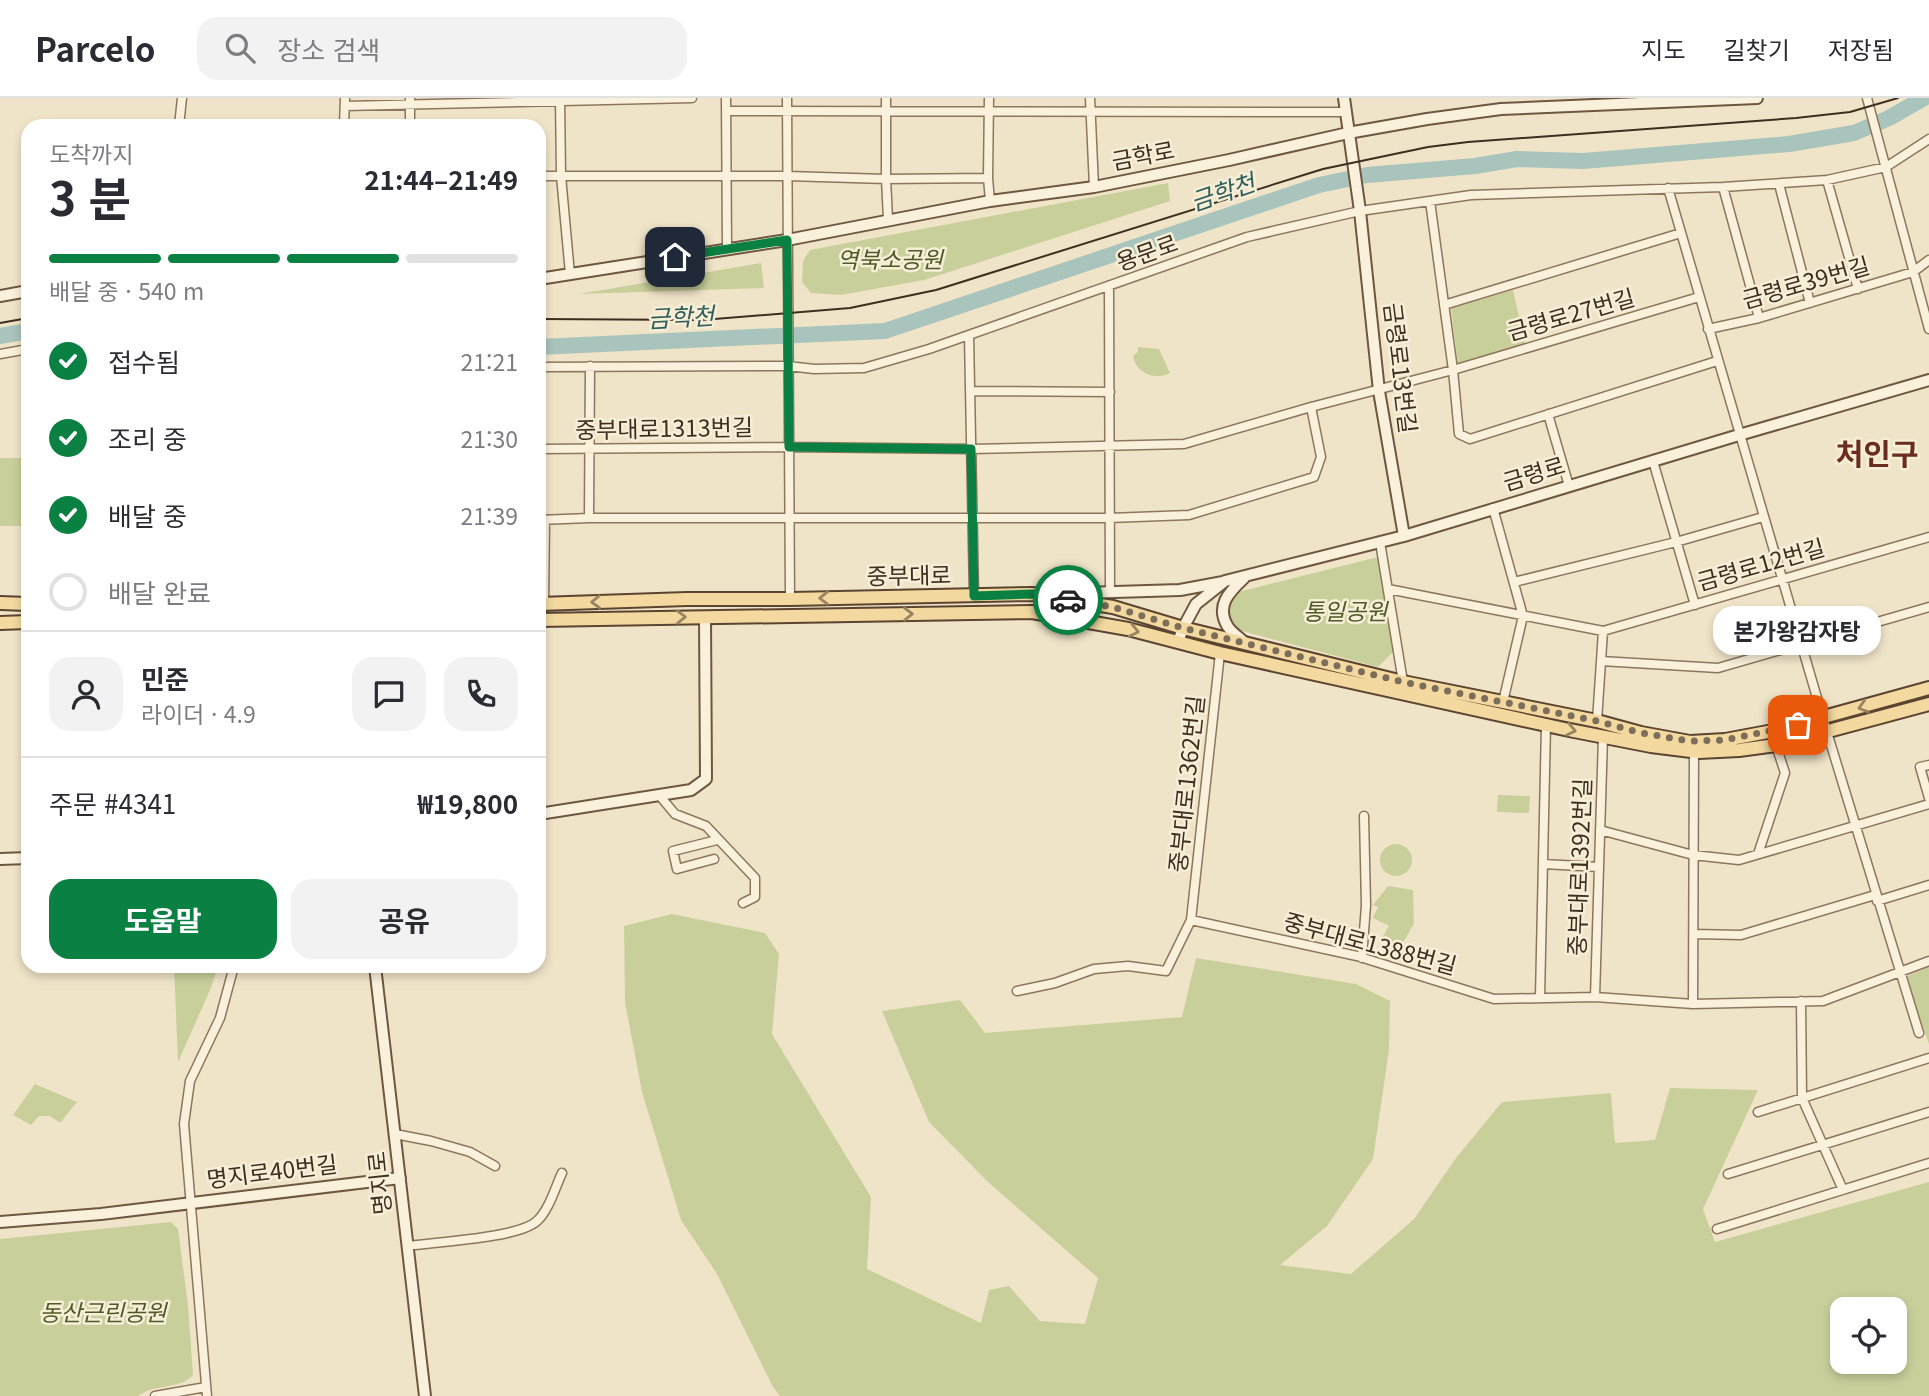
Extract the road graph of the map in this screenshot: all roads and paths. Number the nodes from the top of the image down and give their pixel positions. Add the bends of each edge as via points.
1 (182, 98) edge
2 (692, 98) edge
3 (726, 98) edge
4 (787, 98) edge
5 (886, 98) edge
6 (989, 98) edge
7 (1090, 98) edge
8 (1344, 98) edge
9 (1757, 98) edge
10 (1867, 98) edge
11 (560, 99) edge
12 (643, 99) edge
13 (410, 101) edge
14 (345, 102) edge
15 (726, 111) junction
16 (787, 111) junction
17 (886, 111) junction
18 (988, 111) junction
19 (1090, 112) junction
20 (1345, 112) junction
21 (180, 119) edge
22 (410, 119) edge
23 (1348, 132) junction
24 (1929, 139) edge
25 (1886, 167) junction
26 (546, 176) edge
27 (561, 176) junction
28 (787, 176) junction
29 (727, 177) junction
30 (988, 178) junction
31 (886, 179) junction
32 (1827, 180) junction
33 (1779, 184) junction
34 (1094, 187) junction
35 (1723, 187) junction
36 (1668, 188) junction
37 (990, 201) junction
38 (1430, 201) junction
39 (1360, 208) junction
40 (888, 219) junction
41 (1681, 233) junction
42 (787, 240) junction
43 (727, 248) junction
44 (1929, 260) edge
45 (1913, 272) junction
46 (570, 274) junction
47 (546, 278) edge
48 (1110, 286) junction
49 (1858, 289) junction
50 (21, 292) edge
51 (0, 296) edge
52 (1699, 298) junction
53 (1810, 303) junction
54 (1444, 305) junction
55 (1759, 318) junction
56 (1708, 329) junction
57 (1929, 329) edge
58 (969, 335) junction
59 (21, 350) edge
60 (0, 354) edge
61 (1717, 361) junction
62 (590, 366) junction
63 (788, 366) junction
64 (546, 367) edge
65 (1453, 370) junction
66 (1929, 380) edge
67 (970, 391) junction
68 (1379, 391) junction
69 (1110, 392) junction
70 (1311, 407) junction
71 (1548, 414) junction
72 (1739, 435) junction
73 (1110, 445) junction
74 (789, 447) junction
75 (590, 448) junction
76 (546, 449) edge
77 (971, 449) junction
78 (1653, 461) junction
79 (1569, 486) junction
80 (1493, 508) junction
81 (1763, 517) junction
82 (589, 518) junction
83 (788, 518) junction
84 (972, 518) junction
85 (1109, 518) junction
86 (546, 520) edge
87 (1404, 536) junction
88 (1929, 537) edge
89 (1380, 542) junction
90 (1676, 542) junction
91 (1247, 575) junction
92 (1782, 579) junction
93 (1225, 581) junction
94 (1514, 582) junction
95 (1388, 589) junction
96 (1110, 591) junction
97 (1032, 594) junction
98 (974, 596) junction
99 (790, 599) junction
100 (0, 603) edge
101 (21, 604) edge
102 (546, 604) edge
103 (1695, 605) junction
104 (1929, 607) edge
105 (1524, 616) junction
106 (705, 617) junction
107 (546, 620) edge
108 (21, 622) edge
109 (0, 623) edge
110 (1183, 628) junction
111 (1604, 631) junction
112 (1178, 642) junction
113 (1245, 643) junction
114 (1800, 644) junction
115 (1220, 653) junction
116 (1601, 661) junction
117 (1403, 682) junction
118 (1929, 688) edge
119 (1503, 702) junction
120 (1929, 704) edge
121 (1822, 719) junction
122 (1597, 721) junction
123 (1546, 725) junction
124 (1826, 732) junction
125 (1603, 737) junction
126 (1776, 745) junction
127 (1694, 751) junction
128 (1929, 765) edge
129 (659, 795) junction
130 (1929, 797) edge
131 (1929, 804) edge
132 (546, 813) edge
133 (1364, 816) dead end
134 (1855, 826) junction
135 (1600, 830) junction
136 (717, 840) junction
137 (1758, 854) junction
138 (1693, 855) junction
139 (21, 858) edge
140 (0, 859) edge
141 (714, 859) dead end
142 (1543, 864) junction
143 (1599, 867) junction
144 (677, 869) junction
145 (668, 872) dead end
146 (1929, 885) edge
147 (1876, 898) junction
148 (743, 903) dead end
149 (1191, 920) junction
150 (1693, 934) junction
151 (1362, 958) junction
152 (1929, 961) edge
153 (1900, 971) junction
154 (232, 973) edge
155 (376, 973) edge
156 (1017, 990) dead end
157 (1539, 997) junction
158 (1595, 997) junction
159 (1801, 1000) junction
160 (1693, 1004) junction
161 (1919, 1033) dead end
162 (1929, 1058) edge
163 (1802, 1098) junction
164 (1758, 1112) dead end
165 (1929, 1112) edge
166 (395, 1134) junction
167 (1822, 1145) junction
168 (1929, 1163) edge
169 (495, 1166) dead end
170 (562, 1173) dead end
171 (1728, 1174) dead end
172 (400, 1178) junction
173 (1843, 1190) junction
174 (191, 1203) junction
175 (0, 1222) edge
176 (1717, 1229) dead end
177 (408, 1245) junction
178 (207, 1392) edge
179 (155, 1396) edge
180 (425, 1396) edge

1 - 21 street
2 - 12 street
3 - 15 street
4 - 16 street
5 - 17 street
6 - 18 street
7 - 19 street
8 - 20 main road, 금령로13번길
9 - 23 main road, 금학로 via 1501,109
10 - 25 street
11 - 12 street
11 - 13 street
11 - 27 street
13 - 14 street
13 - 22 street
15 - 16 street
15 - 29 street
16 - 17 street
16 - 28 street
17 - 18 street
17 - 31 street
18 - 19 street
18 - 30 street
19 - 20 street
19 - 34 street
20 - 23 main road, 금령로13번길
23 - 34 main road, 금학로
23 - 39 main road, 금령로13번길
24 - 25 street, 용문로
25 - 32 street, 용문로
25 - 45 street
26 - 27 street
27 - 29 street
27 - 46 street
28 - 29 street
28 - 31 street
28 - 42 street
29 - 43 street
30 - 31 street
30 - 37 street
31 - 40 street
32 - 33 street, 용문로
32 - 49 street
33 - 35 street, 용문로
33 - 53 street
34 - 37 main road, 금학로
35 - 36 street, 용문로
35 - 55 street
36 - 38 street, 용문로 via 1471,195
36 - 41 street
37 - 40 main road, 금학로
38 - 39 street, 용문로
38 - 54 street
39 - 48 street, 용문로 via 1247,237
39 - 68 main road, 금령로13번길
40 - 42 main road, 금학로
41 - 52 street
41 - 54 street, 금령로27번길
42 - 43 main road, 금학로
42 - 63 street
43 - 46 main road, 금학로
44 - 45 street, 금령로39번길
45 - 49 street, 금령로39번길
45 - 57 street
46 - 47 main road, 금학로
48 - 58 street, 용문로
48 - 69 street
49 - 53 street, 금령로39번길
50 - 51 main road
52 - 56 street
52 - 65 street, 금령로27번길
53 - 55 street, 금령로39번길
54 - 65 street
55 - 56 street, 금령로39번길
56 - 61 street
58 - 63 street, 용문로 via 864,368
58 - 67 street
59 - 60 street
61 - 71 street
61 - 72 street
62 - 63 street, 용문로
62 - 64 street, 용문로
62 - 75 street
63 - 74 street
65 - 68 street, 금령로27번길
65 - 71 street via 1460,434 1470,439
66 - 72 main road, 금령로
67 - 69 street
67 - 77 street
68 - 70 street, 금령로27번길
68 - 87 main road, 금령로13번길
69 - 73 street
70 - 73 street, 금령로27번길 via 1184,444
70 - 85 street via 1321,457 1314,477 1189,515
71 - 79 street
72 - 78 main road, 금령로
72 - 81 street
73 - 77 street, 중부대로1313번길
73 - 85 street
74 - 75 street, 중부대로1313번길
74 - 77 street, 중부대로1313번길
74 - 83 street
75 - 76 street, 중부대로1313번길
75 - 82 street
77 - 84 street
78 - 79 main road, 금령로
78 - 90 street
79 - 80 main road, 금령로
80 - 87 main road, 금령로
80 - 94 street
81 - 90 street
81 - 92 street
82 - 83 street
82 - 86 street
83 - 84 street
83 - 99 street
84 - 85 street
84 - 98 street
85 - 96 street
87 - 89 main road, 금령로
88 - 92 street, 금령로12번길
89 - 91 main road, 금령로
89 - 95 street
90 - 94 street
90 - 103 street
91 - 93 main road, 금령로
91 - 113 main road via 1228,593 1222,609 1228,627
92 - 103 street, 금령로12번길
92 - 114 street
93 - 96 main road via 1180,590
93 - 110 main road, 금령로 via 1196,604
94 - 105 street
95 - 105 street, 금령로12번길
95 - 117 street
96 - 97 main road
97 - 98 main road, 중부대로
97 - 110 main road, 중부대로 via 1113,607
98 -> 99 main road, 중부대로
99 -> 102 main road, 중부대로
100 - 101 main road
103 - 111 street, 금령로12번길
104 - 114 street
105 - 111 street, 금령로12번길
105 - 119 street
107 -> 106 main road, 중부대로
106 -> 112 main road, 중부대로 via 1032,612
106 - 129 main road via 706,779 691,790
108 - 109 main road
110 - 112 main road, 금령로
110 - 113 main road, 중부대로
111 - 116 street
112 - 115 main road, 중부대로
113 - 117 main road, 중부대로
114 - 116 street via 1718,668
114 - 121 street
115 - 123 main road, 중부대로
115 - 149 street, 중부대로1362번길
116 - 122 street
117 - 119 main road, 중부대로
118 -> 121 main road, 중부대로
119 - 122 main road, 중부대로
120 - 124 main road, 중부대로
121 - 122 main road, 중부대로 via 1725,740 1690,741
121 - 124 street
123 -> 125 main road, 중부대로
123 - 142 street
124 - 126 main road, 중부대로
124 - 134 street
125 - 127 main road, 중부대로
125 - 135 street, 중부대로1392번길
126 - 127 main road, 중부대로
126 - 137 street via 1785,773
127 - 138 street
128 - 130 street via 1920,767
129 - 132 main road
129 - 136 street via 675,814 706,826
131 - 134 street
133 - 151 street
134 - 137 street
134 - 147 street
135 - 138 street
135 - 143 street, 중부대로1392번길
136 - 144 street via 673,851
136 - 148 street via 755,878 755,897
137 - 138 street via 1739,860
138 - 150 street
139 - 140 main road
141 - 144 street
142 - 143 street
142 - 157 street
143 - 158 street, 중부대로1392번길
144 - 145 street
146 - 147 street
147 - 150 street via 1741,934
147 - 153 street
149 - 151 street, 중부대로1388번길
149 - 156 street, 중부대로1362번길 via 1166,971 1128,966 1094,969
150 - 160 street
151 - 157 street, 중부대로1388번길 via 1494,999
152 - 153 street, 중부대로1388번길
153 - 159 street, 중부대로1388번길 via 1823,1001
153 - 161 street
154 - 174 street, 명지로40번길 via 220,1018 190,1081 184,1124
155 - 166 main road, 명지로
157 - 158 street, 중부대로1388번길
158 - 160 street, 중부대로1388번길
159 - 160 street, 중부대로1388번길
159 - 163 street
162 - 163 street
163 - 164 street
163 - 167 street
165 - 167 street
166 - 169 street via 470,1152
166 - 172 main road, 명지로
167 - 171 street
167 - 173 street
168 - 173 street
170 - 177 street via 544,1211 527,1228
172 - 174 main road, 명지로40번길
172 - 177 main road, 명지로
173 - 176 street
174 - 175 main road, 명지로40번길
174 - 178 street, 명지로40번길
177 - 180 main road, 명지로
178 - 179 street

